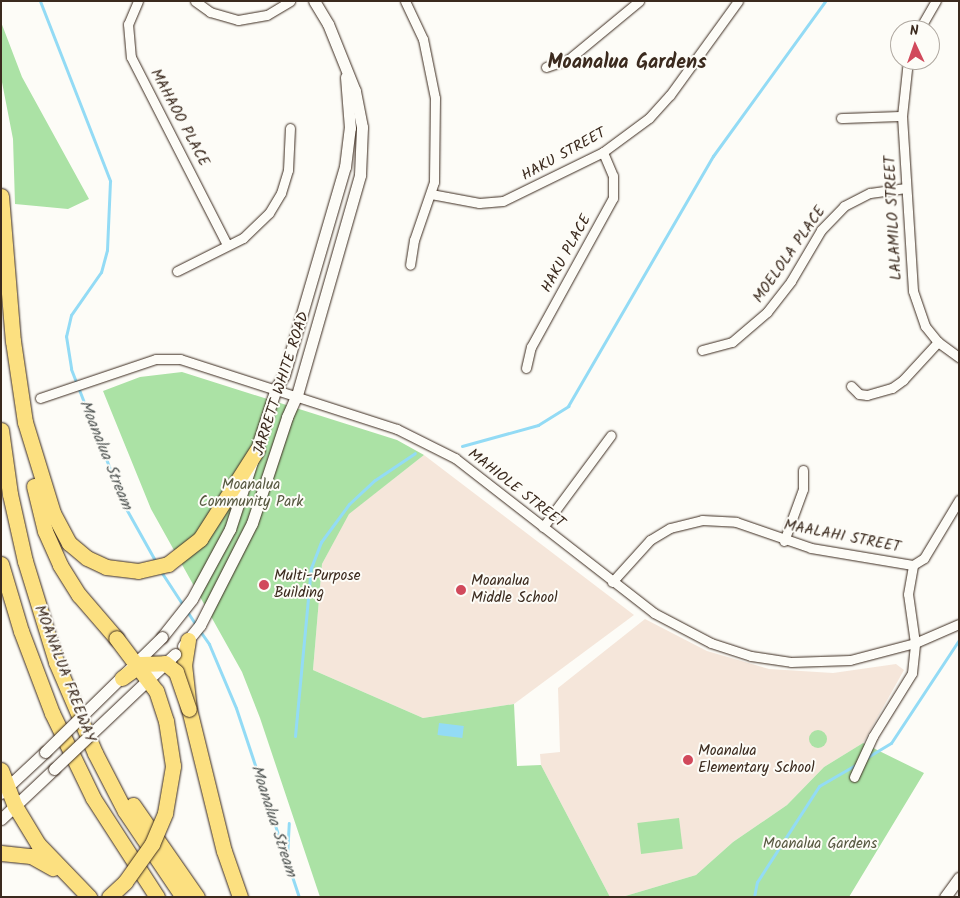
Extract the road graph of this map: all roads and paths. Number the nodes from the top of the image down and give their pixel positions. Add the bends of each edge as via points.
1 (138, 1) edge
2 (195, 1) edge
3 (290, 1) edge
4 (314, 1) edge
5 (405, 1) edge
6 (639, 1) edge
7 (738, 1) edge
8 (936, 1) edge
9 (925, 20) edge
10 (345, 66) junction
11 (546, 67) dead end
12 (907, 70) edge
13 (902, 116) junction
14 (841, 118) dead end
15 (290, 128) dead end
16 (603, 152) junction
17 (906, 188) junction
18 (431, 194) junction
19 (1, 196) edge
20 (227, 246) junction
21 (410, 265) dead end
22 (177, 271) dead end
23 (938, 342) junction
24 (702, 350) dead end
25 (959, 357) edge
26 (526, 368) dead end
27 (850, 386) dead end
28 (276, 388) junction
29 (297, 395) junction
30 (40, 398) dead end
31 (25, 422) junction
32 (1, 430) edge
33 (612, 435) dead end
34 (257, 450) junction
35 (803, 470) dead end
36 (959, 500) edge
37 (543, 527) junction
38 (784, 541) junction
39 (1, 564) edge
40 (913, 565) junction
41 (612, 582) junction
42 (959, 624) edge
43 (188, 640) junction
44 (916, 643) junction
45 (170, 659) junction
46 (122, 678) junction
47 (76, 706) junction
48 (189, 709) junction
49 (1, 770) edge
50 (854, 776) dead end
51 (4, 790) edge
52 (15, 806) junction
53 (1, 819) edge
54 (1, 853) edge
55 (959, 878) edge
56 (84, 893) edge
57 (109, 897) edge
58 (157, 897) edge
59 (183, 897) edge
60 (197, 897) edge
61 (240, 897) edge
62 (945, 897) edge

1 - 20 street, MAHAOO PLACE via 128,24 132,57
2 - 3 street via 210,12 238,20 266,15
4 - 10 street, JARRETT WHITE ROAD via 328,24
5 - 18 street via 423,39 435,98
6 - 11 street via 569,59
7 - 16 street, HAKU STREET via 670,95 649,118
8 - 9 street
10 - 28 street, JARRETT WHITE ROAD via 350,128 345,167 284,375
10 - 29 street, JARRETT WHITE ROAD via 361,114 360,175
12 - 13 street, LALAMILO STREET
13 - 14 street
13 - 17 street, LALAMILO STREET
15 - 20 street via 288,170 276,203 252,230
16 - 18 street, HAKU STREET via 503,201 479,203
16 - 26 street, HAKU PLACE via 613,176 614,198 531,346
17 - 23 street, LALAMILO STREET via 914,300
17 - 24 street, MOELOLA PLACE via 870,193 844,206 821,230 791,281 767,312 732,342
18 - 21 street via 414,240
19 - 31 highway via 13,341
20 - 22 street
23 - 25 street, LALAMILO STREET
23 - 27 street via 892,388 867,396
28 - 29 street, MAHIOLE STREET
28 - 30 street, MAHIOLE STREET via 180,359 156,359
28 - 34 street, JARRETT WHITE ROAD
29 - 37 street, MAHIOLE STREET via 425,441 470,470
29 - 43 street, JARRETT WHITE ROAD via 247,536 200,625
31 - 34 highway via 53,513 66,538 96,564 123,570 158,568 186,553 211,524
31 - 57 highway, bridge via 34,483 52,548 68,580 156,691 166,720 173,766 165,813 152,844 125,882
32 - 47 highway, MOANALUA FREEWAY via 12,503 32,587 56,662
33 - 37 street
34 - 46 street, JARRETT WHITE ROAD, bridge via 237,513 192,599 162,637
35 - 38 street via 803,490
36 - 40 street via 924,558
37 - 41 street, MAHIOLE STREET
38 - 40 street, MAALAHI STREET
38 - 41 street, MAALAHI STREET via 736,522 714,519 691,521 650,540
39 - 58 highway, MOANALUA FREEWAY via 20,631 52,713 93,798
40 - 44 street via 908,604
41 - 44 street, MAHIOLE STREET via 654,614 691,634 731,650 771,660 810,663 850,660
42 - 44 street, MAHIOLE STREET
43 - 45 street, JARRETT WHITE ROAD
43 - 48 highway, bridge via 184,664
44 - 50 street via 912,673 869,744
45 - 46 highway, bridge via 141,664
45 - 48 highway, bridge
45 - 52 street, JARRETT WHITE ROAD, bridge
46 - 51 street, JARRETT WHITE ROAD, bridge
47 - 59 highway, MOANALUA FREEWAY via 95,753 125,811
47 - 60 highway via 141,818
48 - 61 highway via 224,851
49 - 51 highway
51 - 52 highway
52 - 53 street, JARRETT WHITE ROAD
52 - 56 highway via 38,844
54 - 56 highway via 31,856
55 - 62 street

